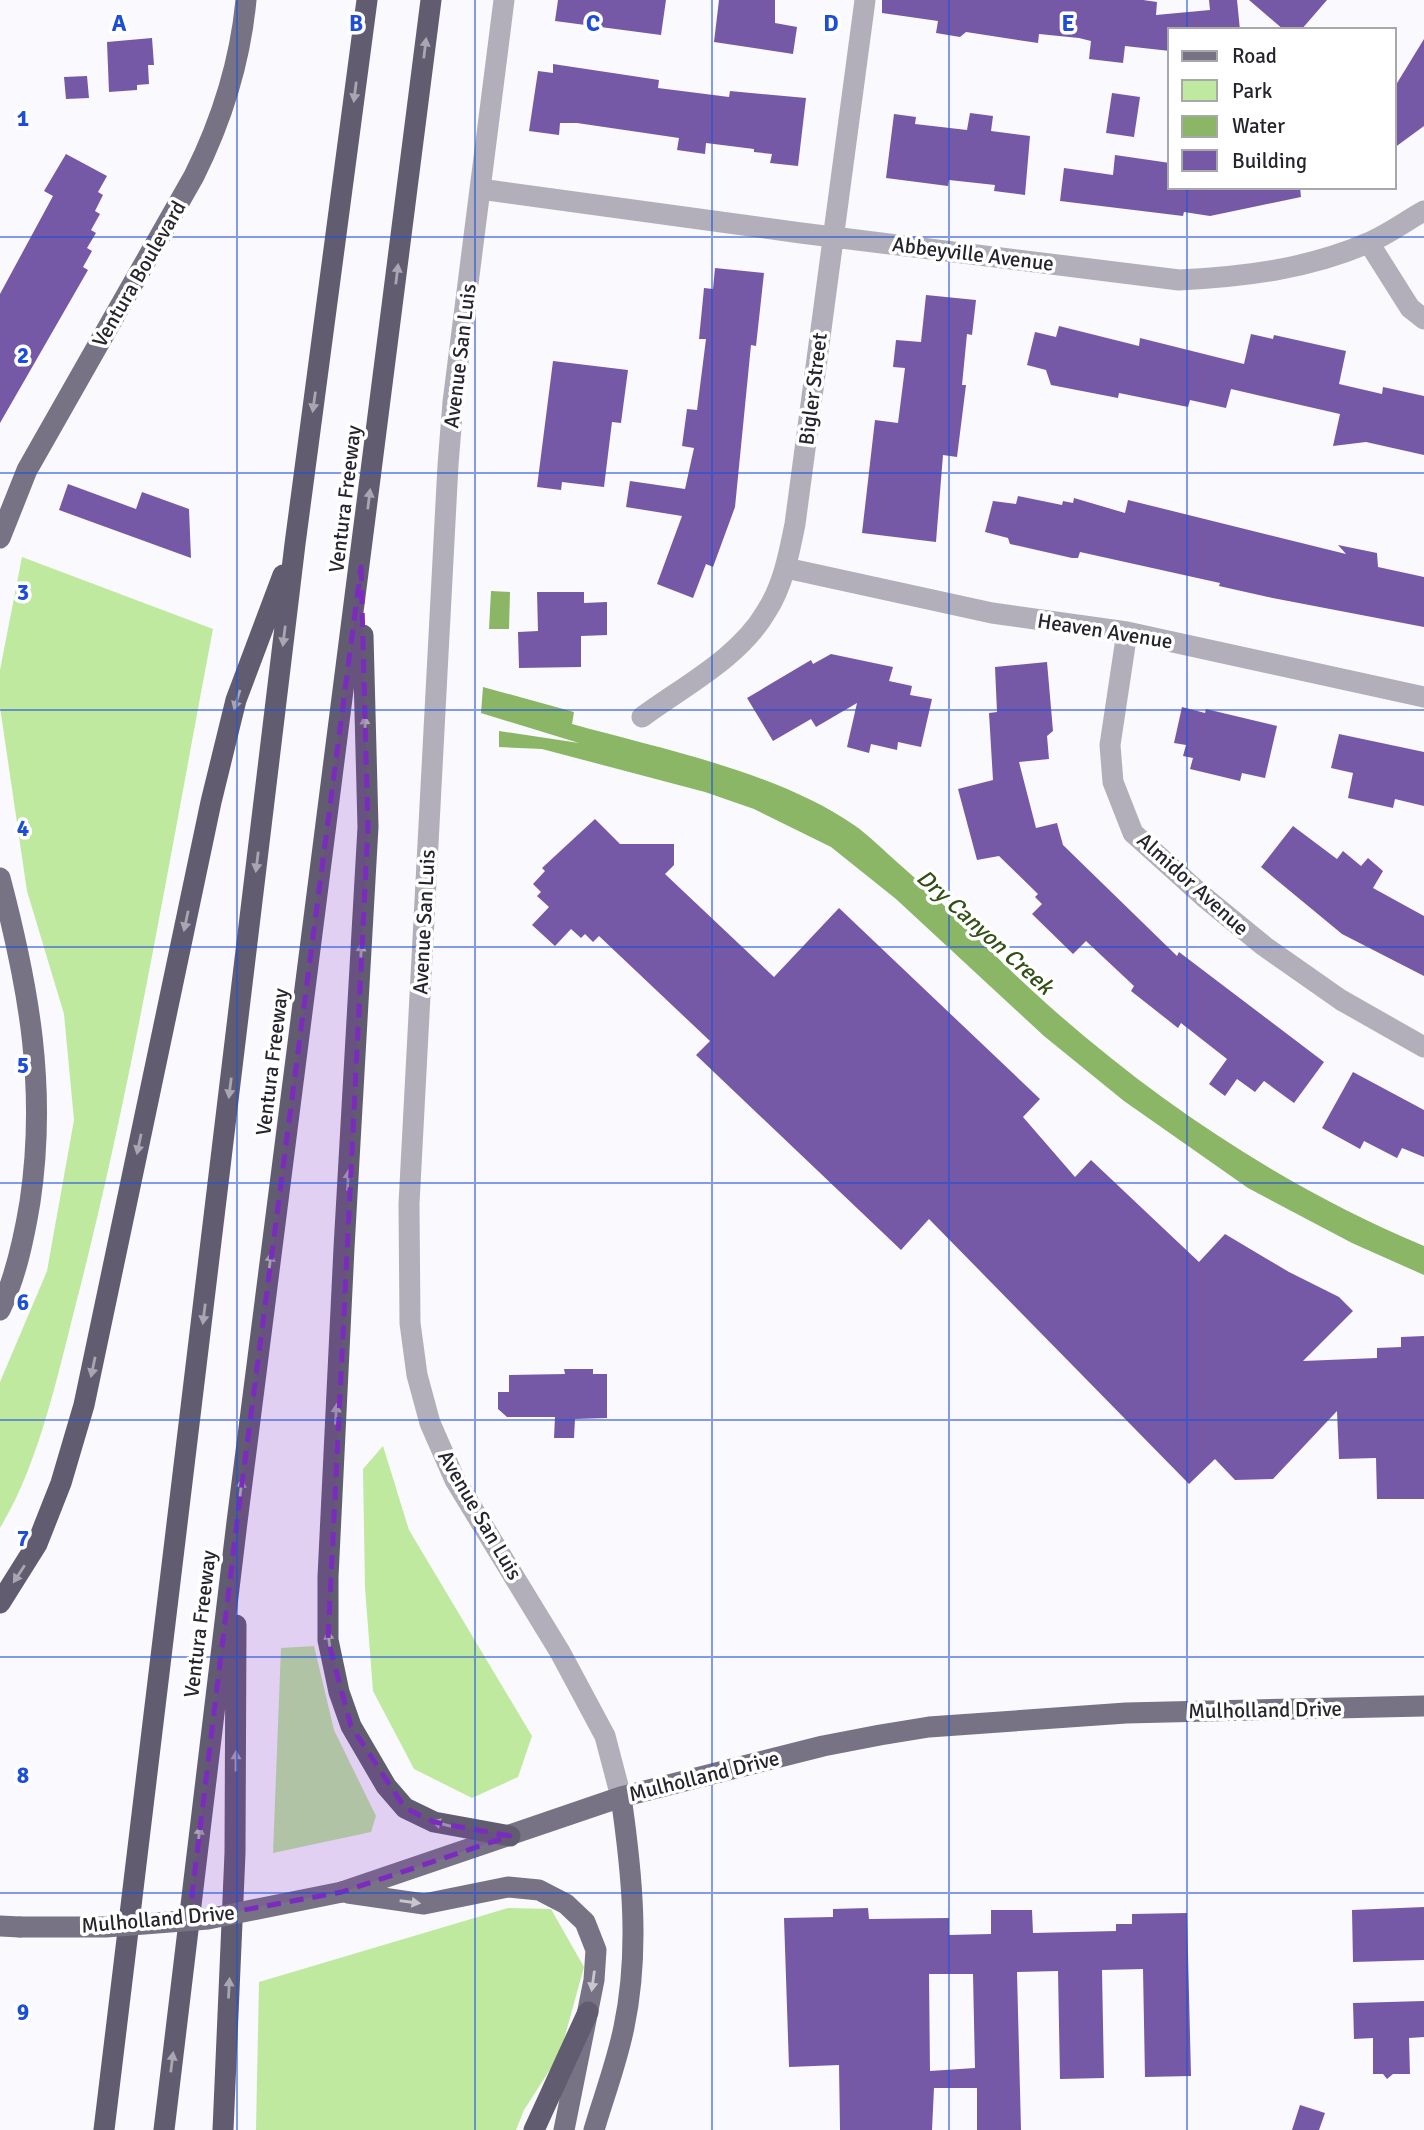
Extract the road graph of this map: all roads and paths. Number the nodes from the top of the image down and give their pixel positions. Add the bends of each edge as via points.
1 (246, 0) edge
2 (367, 0) edge
3 (431, 0) edge
4 (504, 0) edge
5 (865, 0) edge
6 (480, 189) junction
7 (1424, 211) edge
8 (833, 236) junction
9 (1369, 243) junction
10 (1424, 319) edge
11 (0, 538) edge
12 (295, 544) junction
13 (361, 567) junction
14 (786, 568) junction
15 (1127, 632) junction
16 (1424, 698) edge
17 (642, 717) dead end
18 (0, 878) edge
19 (1424, 1047) edge
20 (0, 1310) edge
21 (237, 1522) junction
22 (0, 1603) edge
23 (1424, 1706) edge
24 (621, 1797) junction
25 (510, 1836) junction
26 (342, 1892) junction
27 (10, 1926) edge
28 (588, 2012) junction
29 (104, 2130) edge
30 (164, 2130) edge
31 (223, 2130) edge
32 (534, 2130) edge
33 (565, 2130) edge
34 (594, 2130) edge

1 - 11 main road, Ventura Boulevard via 243,39 219,126 27,470
2 -> 12 highway, Ventura Freeway
13 -> 3 highway, Ventura Freeway
4 - 6 street, Avenue San Luis
5 - 8 street, Bigler Street
6 - 8 street, Abbeyville Avenue
6 - 24 street, Avenue San Luis via 447,473 409,1216 410,1323 430,1423 455,1480 560,1652 605,1736
7 - 9 street, Abbeyville Avenue
8 - 9 street, Abbeyville Avenue via 1179,280 1238,278 1294,267
8 - 14 street, Bigler Street
9 - 10 street via 1410,308
12 -> 22 highway via 233,713 211,802 84,1405 37,1544
12 -> 29 highway, Ventura Freeway
21 -> 13 highway, Ventura Freeway
25 -> 13 highway via 433,1822 405,1808 386,1786 351,1726 328,1640 368,827
14 - 15 street, Heaven Avenue via 992,613
14 - 17 street, Bigler Street via 766,612 735,650
15 - 16 street, Heaven Avenue
15 - 19 street, Almidor Avenue via 1110,745 1113,782 1133,833 1264,946 1341,1000
18 - 20 main road via 30,1010 39,1093 36,1163 24,1235
30 -> 21 highway, Ventura Freeway
31 -> 21 highway via 235,1853
23 - 24 main road, Mulholland Drive via 1126,1713 929,1727 823,1746
24 - 25 main road, Mulholland Drive
24 - 34 main road via 634,1935 629,1999
25 - 26 main road, Mulholland Drive
26 - 27 main road, Mulholland Drive, bridge via 208,1919 106,1927
26 -> 28 main road via 424,1904 508,1887 539,1890 566,1903 585,1922 596,1950
28 - 32 highway
28 - 33 main road

